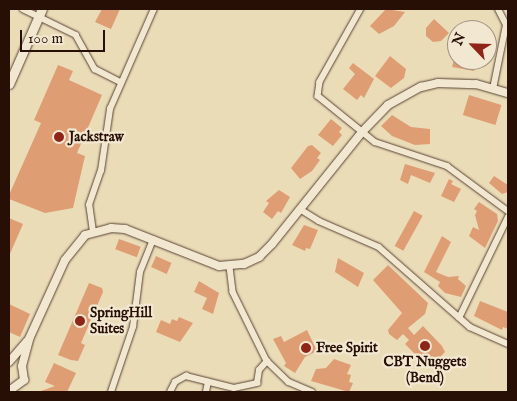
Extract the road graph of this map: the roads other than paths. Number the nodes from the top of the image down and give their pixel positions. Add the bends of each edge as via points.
1 (23, 9) edge
2 (154, 9) edge
3 (362, 9) edge
4 (498, 9) edge
5 (40, 12) edge
6 (507, 24) edge
7 (121, 82) junction
8 (9, 84) edge
9 (494, 89) junction
10 (508, 93) edge
11 (362, 132) junction
12 (300, 209) junction
13 (508, 210) edge
14 (508, 217) edge
15 (93, 232) junction
16 (153, 239) junction
17 (230, 267) junction
18 (459, 318) junction
19 (29, 339) junction
20 (508, 344) edge
21 (267, 361) junction
22 (10, 362) edge
23 (22, 366) junction
24 (208, 382) junction
25 (9, 391) edge
26 (111, 392) edge
27 (170, 392) edge
28 (206, 392) edge
29 (312, 392) edge

1 - 5 street
2 - 7 street
3 - 11 street via 320,82 318,96
4 - 6 street
5 - 7 street via 76,34 95,69
5 - 8 main road
6 - 9 street
7 - 15 street via 110,109 101,171 89,205
9 - 10 street
9 - 11 street via 454,82 421,87 388,105
11 - 12 street
11 - 13 street via 386,148 446,166
12 - 17 street via 259,257
12 - 18 street via 386,252
14 - 18 street
15 - 16 street via 125,229
15 - 19 street via 69,252
16 - 17 street via 206,262
16 - 26 street via 140,272 133,327
17 - 21 street via 233,292
18 - 20 street via 480,333
19 - 22 street
19 - 23 street
21 - 24 street via 259,370 257,383 234,388
21 - 29 street via 289,382
22 - 23 street
23 - 25 street via 24,380
24 - 27 street via 181,378
24 - 28 street

